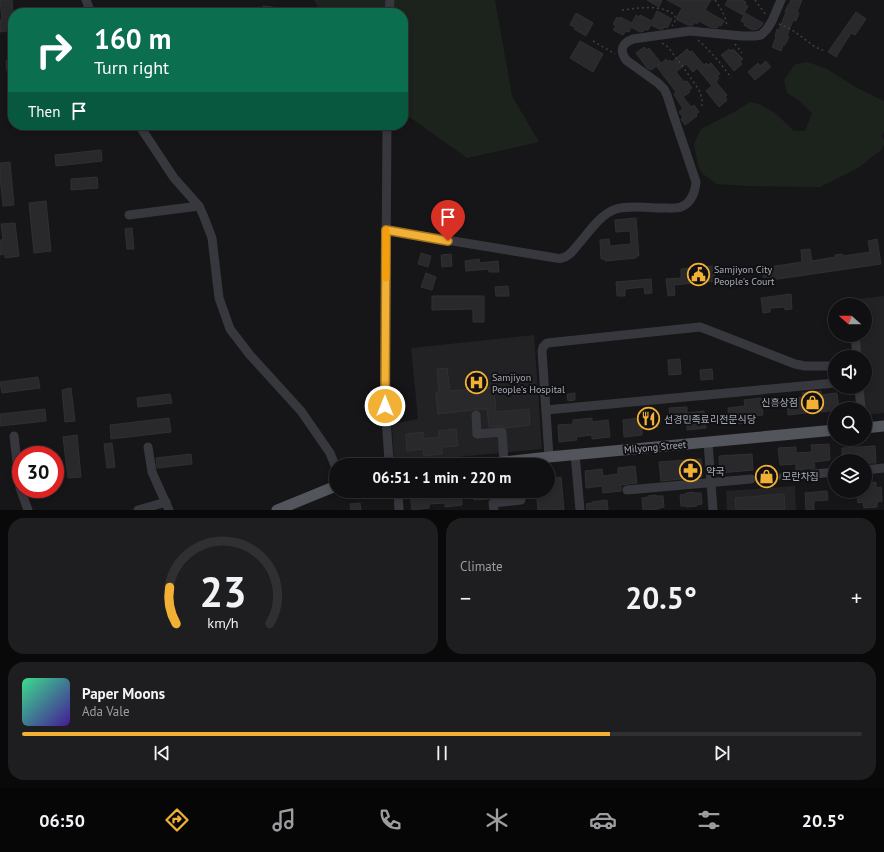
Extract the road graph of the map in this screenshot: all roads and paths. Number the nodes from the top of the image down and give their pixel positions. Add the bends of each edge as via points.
1 (754, 0) edge
2 (781, 0) edge
3 (622, 10) dead end
4 (772, 21) junction
5 (690, 31) junction
6 (671, 34) junction
7 (650, 37) junction
8 (593, 40) dead end
9 (825, 51) dead end
10 (622, 55) junction
11 (731, 78) dead end
12 (702, 109) dead end
13 (142, 130) edge
14 (387, 130) edge
15 (199, 206) junction
16 (129, 215) dead end
17 (386, 230) junction
18 (828, 366) edge
19 (828, 384) edge
20 (546, 410) junction
21 (476, 415) dead end
22 (884, 426) edge
23 (872, 427) edge
24 (828, 431) edge
25 (14, 436) dead end
26 (708, 442) junction
27 (148, 447) dead end
28 (575, 454) junction
29 (549, 457) junction
30 (332, 458) edge
31 (389, 458) edge
32 (504, 458) edge
33 (544, 458) edge
34 (884, 468) edge
35 (872, 469) edge
36 (828, 473) edge
37 (783, 477) dead end
38 (751, 478) dead end
39 (711, 482) junction
40 (329, 489) edge
41 (627, 490) dead end
42 (399, 498) edge
43 (521, 498) edge
44 (168, 506) edge
45 (28, 510) edge
46 (138, 510) edge
47 (277, 510) edge
48 (400, 510) edge
49 (494, 510) edge
50 (580, 510) edge
51 (713, 510) edge

1 - 4 path
2 - 4 street
3 - 6 path via 654,7 664,9 675,15
4 - 5 street via 761,35 755,36
4 - 9 path via 787,27
5 - 6 street
5 - 11 path
6 - 7 street
7 - 10 street via 627,41
7 - 12 path via 668,47 686,71 702,99
8 - 10 path via 618,56
10 - 17 street via 658,83 668,95 696,182 693,196 688,202 681,207 627,208 610,212 572,252 562,258
13 - 15 street via 174,178
14 - 17 street
15 - 16 street
15 - 30 street via 212,238 219,298 230,329 301,411
17 - 31 street via 385,406
18 - 20 street via 795,364 700,327 547,343 542,351
19 - 20 street
20 - 29 street
21 - 32 street via 477,434 502,432
22 - 23 main road
24 - 26 main road, Milyong Street
25 - 45 street via 20,488
26 - 28 main road, Milyong Street
26 - 39 street
27 - 44 street via 152,472
28 - 29 main road, Milyong Street
28 - 50 street
29 - 33 main road, Milyong Street
34 - 35 street
36 - 37 street
38 - 39 street
39 - 41 street
39 - 51 street
40 - 47 main road
42 - 48 street
43 - 49 street via 521,500 493,503
44 - 46 street

